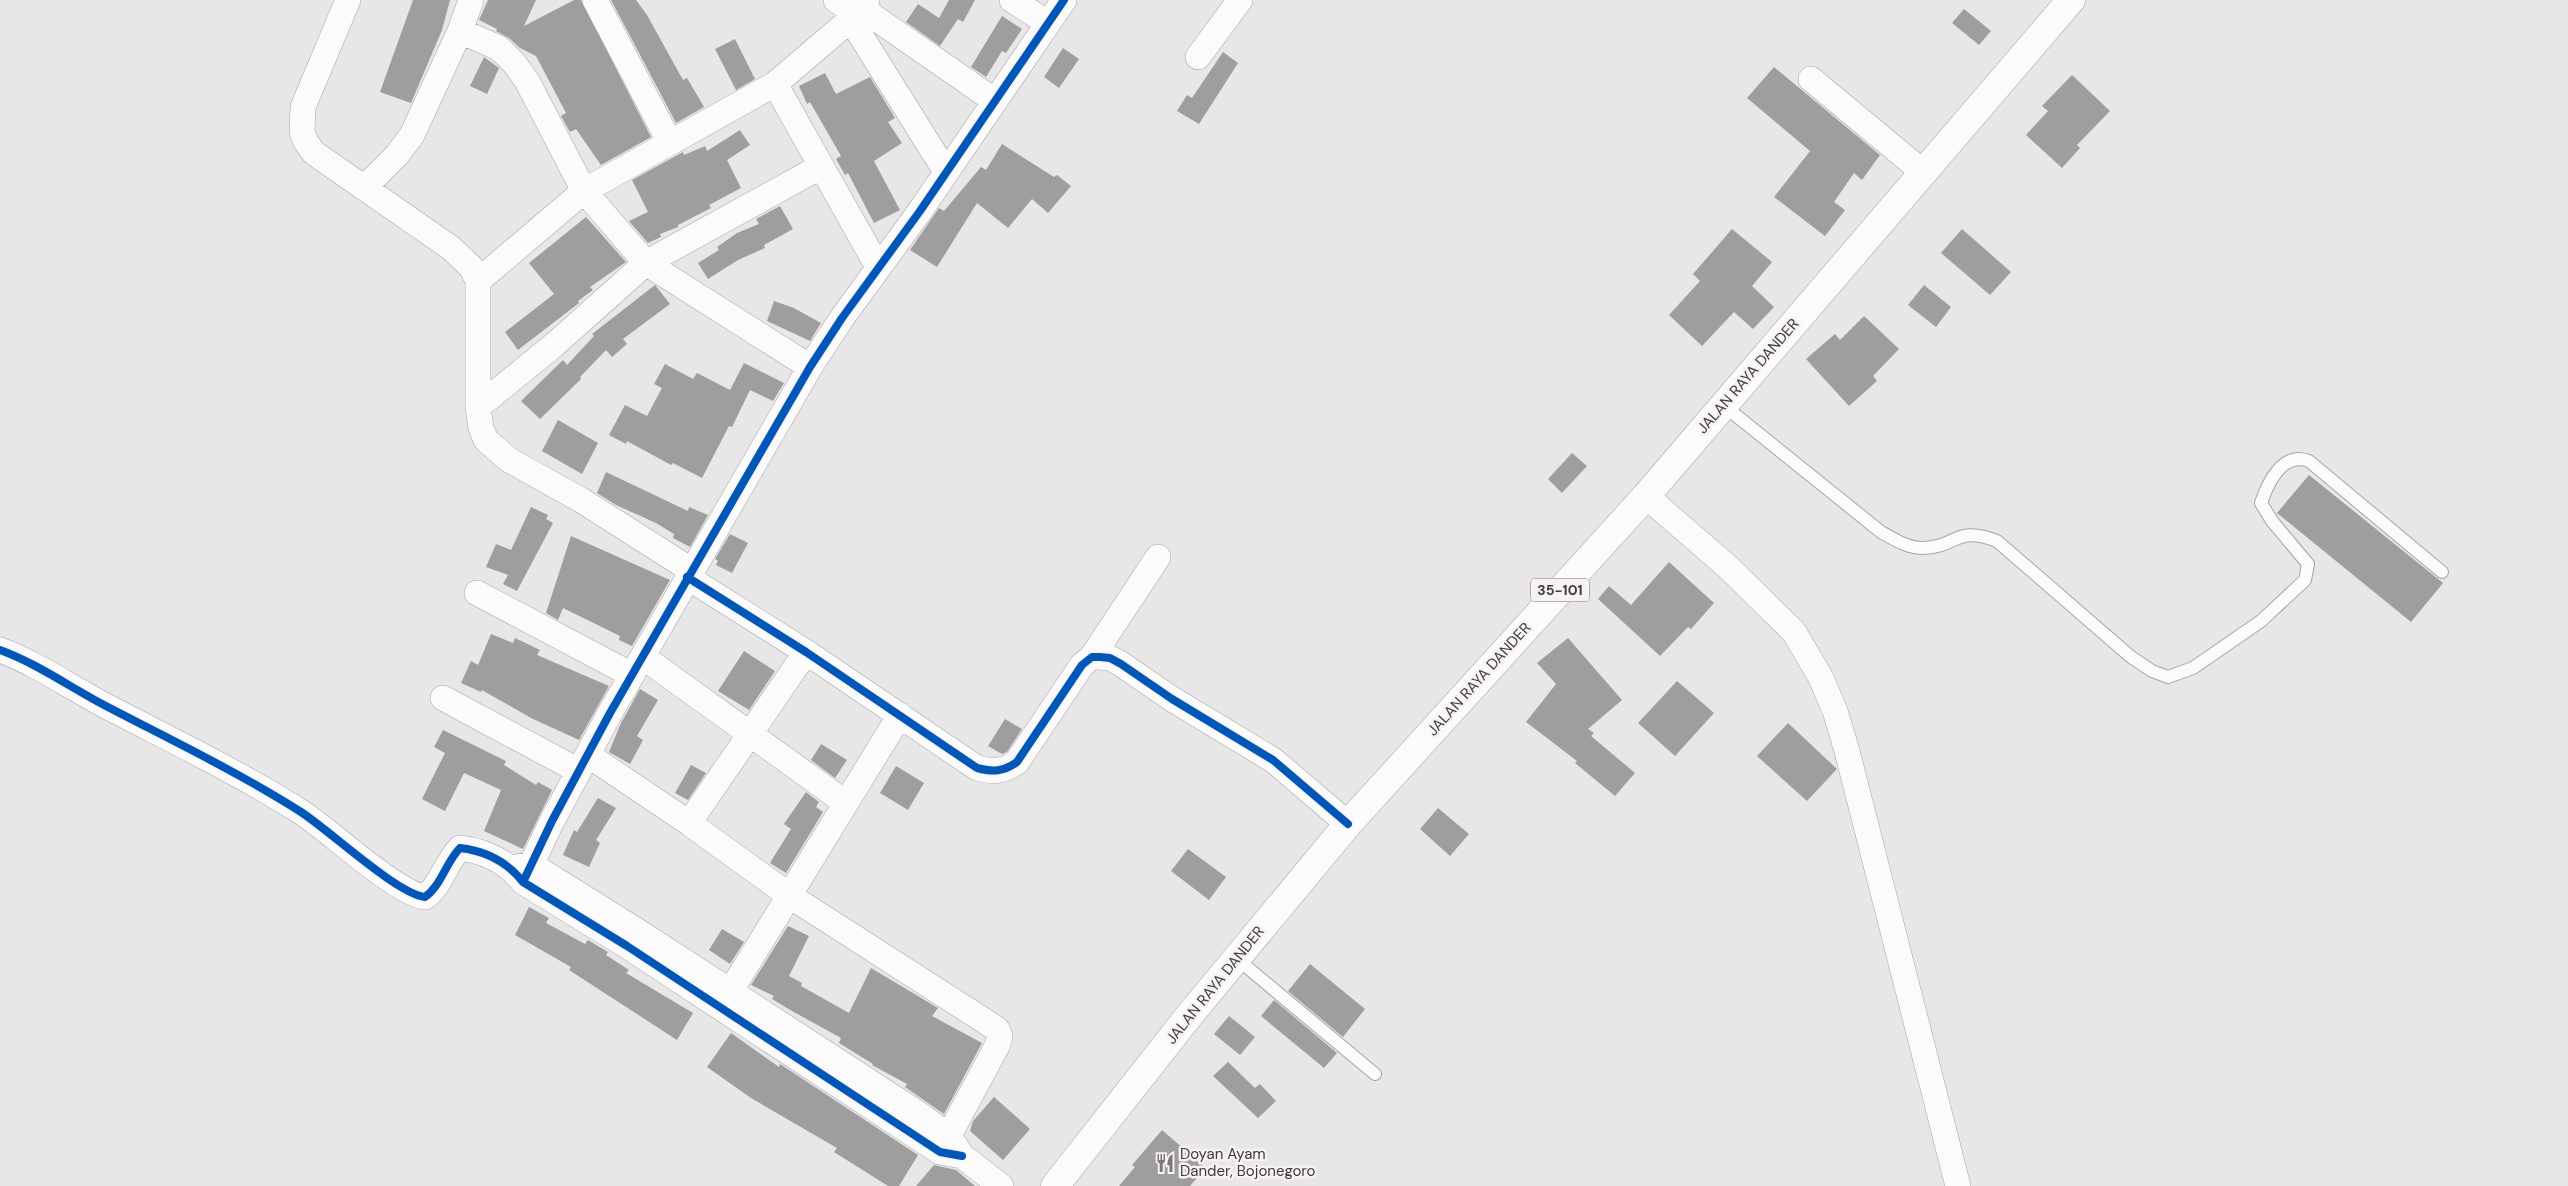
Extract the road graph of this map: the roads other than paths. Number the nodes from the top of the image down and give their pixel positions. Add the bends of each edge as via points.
1 (348, 0) edge
2 (471, 0) edge
3 (595, 0) edge
4 (1012, 0) edge
5 (1064, 0) edge
6 (1240, 0) edge
7 (2072, 0) edge
8 (855, 8) edge
9 (1048, 23) junction
10 (460, 31) junction
11 (1198, 57) dead end
12 (1811, 78) dead end
13 (775, 84) junction
14 (995, 101) junction
15 (669, 141) junction
16 (820, 167) junction
17 (946, 172) junction
18 (1924, 173) junction
19 (365, 187) junction
20 (584, 191) junction
21 (646, 263) junction
22 (878, 267) junction
23 (478, 281) junction
24 (810, 367) junction
25 (1723, 405) junction
26 (478, 407) junction
27 (1646, 496) junction
28 (1158, 557) dead end
29 (2442, 572) dead end
30 (689, 574) junction
31 (477, 593) dead end
32 (0, 650) edge
33 (806, 652) junction
34 (1092, 658) junction
35 (638, 666) junction
36 (443, 698) dead end
37 (900, 715) junction
38 (750, 734) junction
39 (583, 763) junction
40 (846, 803) junction
41 (689, 823) junction
42 (1348, 824) junction
43 (522, 872) junction
44 (790, 896) junction
45 (1236, 958) junction
46 (725, 999) junction
47 (1375, 1074) dead end
48 (950, 1148) junction
49 (1000, 1186) edge
50 (1055, 1186) edge
51 (1958, 1186) edge

1 - 19 street via 303,107 302,132 306,142 324,161
2 - 10 street
3 - 15 street
4 - 9 street
5 - 9 street
6 - 11 street
7 - 18 main road, JALAN RAYA DANDER / 35-101
8 - 13 street
8 - 14 street
8 - 17 street
9 - 14 street
10 - 19 street via 412,135
10 - 20 street via 499,48 514,62
12 - 18 street
13 - 15 street
13 - 16 street
14 - 17 street
15 - 20 street
16 - 21 street
16 - 22 street
17 - 22 street
18 - 25 main road, JALAN RAYA DANDER / 35-101
19 - 23 street via 457,252 471,267
20 - 21 street
20 - 23 street
21 - 24 street
21 - 26 street via 554,346
22 - 24 street
23 - 26 street
24 - 30 street
25 - 27 main road, JALAN RAYA DANDER / 35-101
25 - 29 lane via 1881,532 1905,546 1924,548 1971,534 1997,541 2131,657 2168,677 2193,668 2261,621 2305,580 2308,564 2272,522 2261,503 2267,483 2289,460 2299,457 2309,461
26 - 30 street via 481,428 496,451
27 - 42 main road, JALAN RAYA DANDER / 35-101
27 - 51 street via 1767,603 1794,632 1821,678 1847,751
28 - 34 street
30 - 33 street
30 - 35 street
31 - 35 street
32 - 43 street via 240,774 303,814 418,896 432,893 452,856 460,848 476,849
33 - 37 street
33 - 38 street
34 - 37 street via 1082,665 1025,753 1008,769 977,768
34 - 42 street via 1110,658 1121,664 1172,699 1256,748
35 - 38 street
35 - 39 street
36 - 39 street
37 - 40 street
38 - 40 street
38 - 41 street
39 - 41 street
39 - 43 street
40 - 44 street
41 - 44 street
42 - 45 main road, JALAN RAYA DANDER / 35-101
43 - 46 street
44 - 46 street
44 - 48 street via 997,1029 1000,1037 997,1046
45 - 47 lane
45 - 50 main road, JALAN RAYA DANDER / 35-101
46 - 48 street
48 - 49 street

